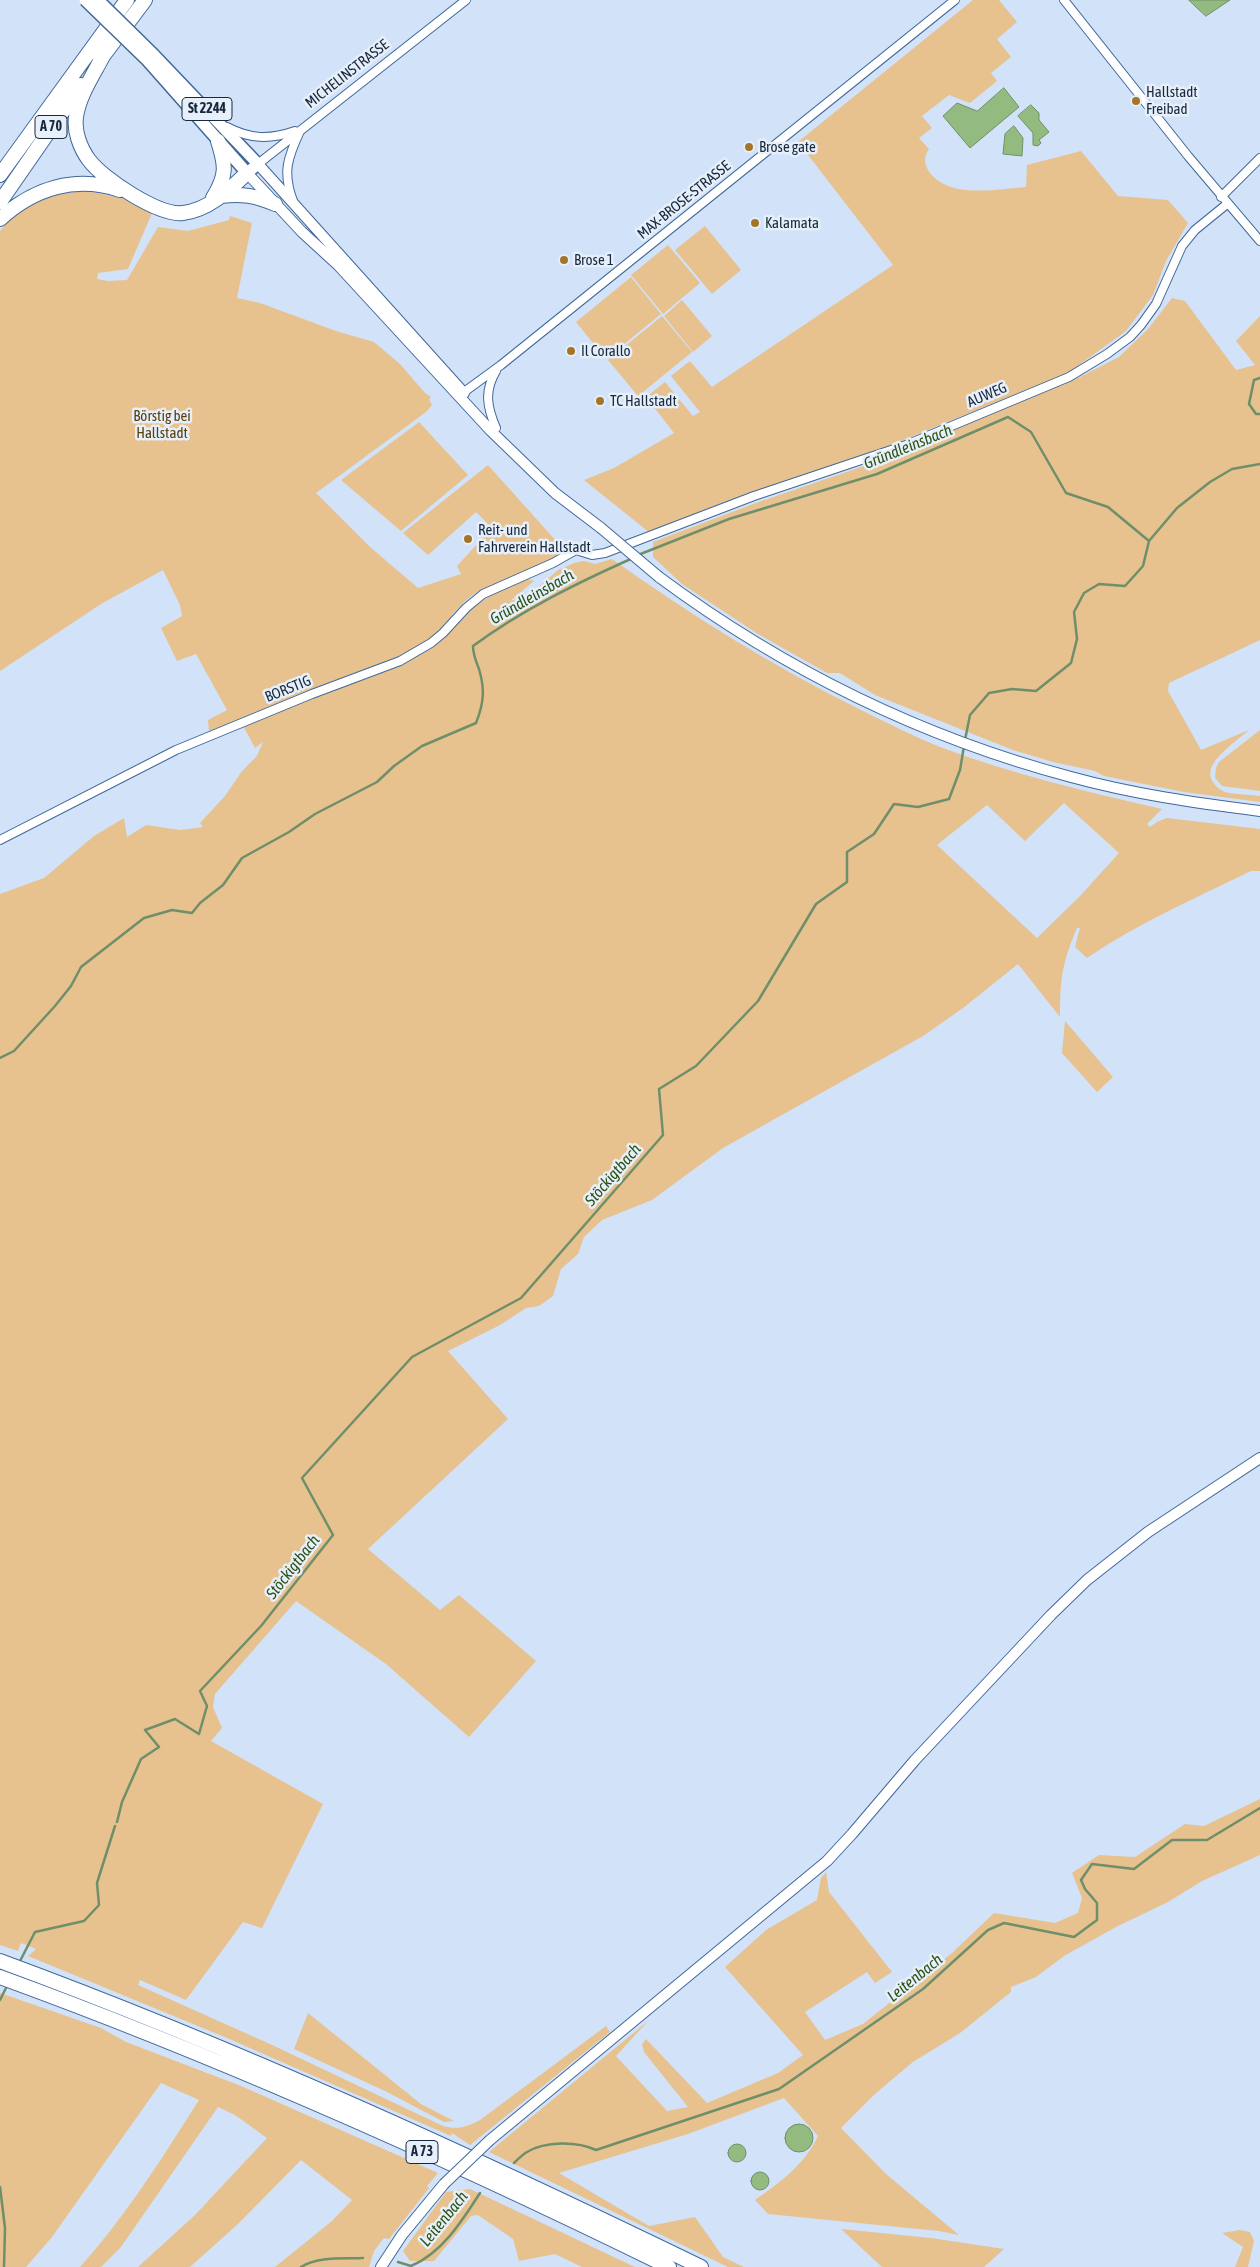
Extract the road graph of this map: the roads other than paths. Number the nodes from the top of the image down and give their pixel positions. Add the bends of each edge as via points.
1 (85, 0) edge
2 (98, 0) edge
3 (117, 0) edge
4 (127, 0) edge
5 (145, 0) edge
6 (466, 0) edge
7 (955, 0) edge
8 (1064, 0) edge
9 (104, 30) junction
10 (104, 54) junction
11 (151, 58) junction
12 (225, 126) junction
13 (301, 129) junction
14 (218, 141) junction
15 (1260, 158) edge
16 (258, 164) junction
17 (247, 173) junction
18 (0, 175) edge
19 (133, 194) junction
20 (1221, 197) junction
21 (216, 200) junction
22 (0, 202) edge
23 (275, 204) junction
24 (294, 204) junction
25 (1227, 204) junction
26 (0, 219) edge
27 (1260, 241) edge
28 (500, 366) junction
29 (461, 395) junction
30 (496, 428) junction
31 (583, 513) junction
32 (576, 550) joint
33 (1260, 811) edge
34 (0, 840) edge
35 (1260, 1458) edge
36 (0, 1961) edge
37 (0, 1977) edge
38 (381, 2267) edge
39 (669, 2267) edge
40 (701, 2267) edge

1 - 11 main road, St 2244, bridge
2 - 11 main road, St 2244, bridge
3 - 9 highway
4 - 9 highway, A 70
5 - 10 highway, A 70
6 - 13 street, MICHELINSTRASSE
7 - 28 street, MAX-BROSE-STRASSE
8 - 20 street
9 - 18 highway, A 70
10 - 19 highway via 79,104 77,135 94,166
10 - 22 highway, A 70
11 - 12 main road, St 2244
11 - 14 main road, St 2244
12 - 13 street via 260,138
12 - 16 main road, St 2244
13 - 16 street, MICHELINSTRASSE
13 - 24 street via 286,172
14 - 17 main road, St 2244
14 - 21 highway via 225,166
15 - 20 street
16 - 17 main road, MICHELINSTRASSE
16 - 24 main road, St 2244
17 - 21 highway
17 - 23 main road, St 2244
19 - 21 highway via 180,214 200,209
19 - 26 highway via 97,184 60,186 29,197
20 - 25 street
21 - 23 highway via 236,194
23 - 29 main road, St 2244 via 338,265
24 - 29 main road, St 2244
25 - 27 street
25 - 32 street, AUWEG via 1188,237 1156,304 1141,325 1107,354 1069,377 906,445 754,496 605,553 592,555
28 - 29 street, MAX-BROSE-STRASSE
28 - 30 street via 488,387 486,400
29 - 30 main road, St 2244
29 - 31 main road, St 2244 via 555,493
30 - 31 main road, St 2244
31 - 33 main road, St 2244, bridge via 659,577 732,628 800,669 942,736 1071,778 1134,792
32 - 34 street, BORSTIG via 483,594 431,643 400,661 176,750
35 - 38 main road, bridge via 1148,1532 1087,1580 915,1760 827,1861 490,2140 444,2184 402,2235
36 - 40 highway, A 73 via 344,2101
37 - 39 highway, A 73 via 132,2027 336,2113

